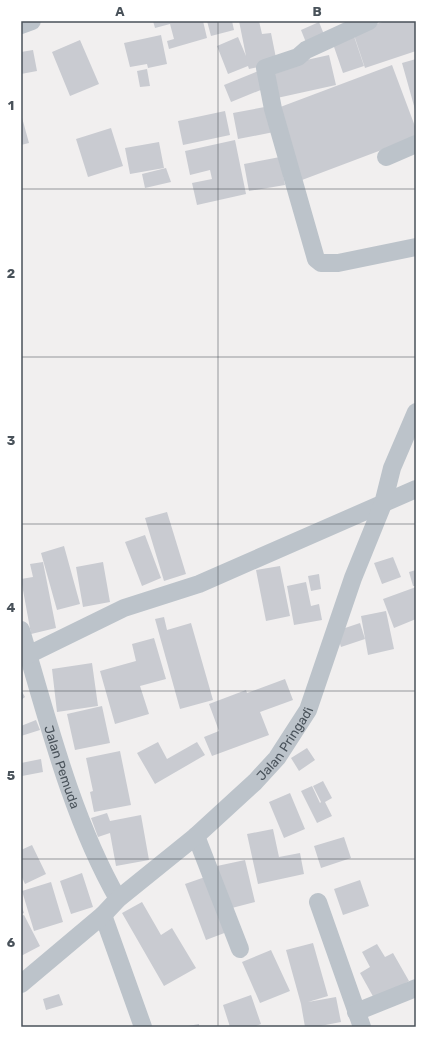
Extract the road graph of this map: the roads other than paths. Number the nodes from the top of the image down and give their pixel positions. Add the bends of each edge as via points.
1 (32, 21) edge
2 (369, 21) edge
3 (21, 25) edge
4 (416, 144) edge
5 (386, 156) dead end
6 (416, 247) edge
7 (416, 412) edge
8 (416, 489) edge
9 (383, 504) junction
10 (21, 630) edge
11 (28, 655) junction
12 (196, 836) junction
13 (118, 899) junction
14 (318, 902) dead end
15 (103, 915) junction
16 (240, 949) dead end
17 (21, 984) edge
18 (416, 988) edge
19 (359, 1019) edge
20 (143, 1027) edge

1 - 3 street
2 - 6 street via 306,50 298,57 265,68 272,109 316,259 321,263 338,263
4 - 5 street
7 - 9 street, Jalan Pringadi via 392,468
8 - 9 street
9 - 11 street via 199,584 124,608
9 - 12 street, Jalan Pringadi via 353,578 308,710 277,758 255,782
10 - 11 street, Jalan Pemuda
11 - 13 street, Jalan Pemuda via 90,842
12 - 13 street, Jalan Pringadi
12 - 16 street
13 - 15 street, Jalan Pringadi
14 - 19 street
15 - 17 street, Jalan Pringadi
15 - 20 street
18 - 19 street

